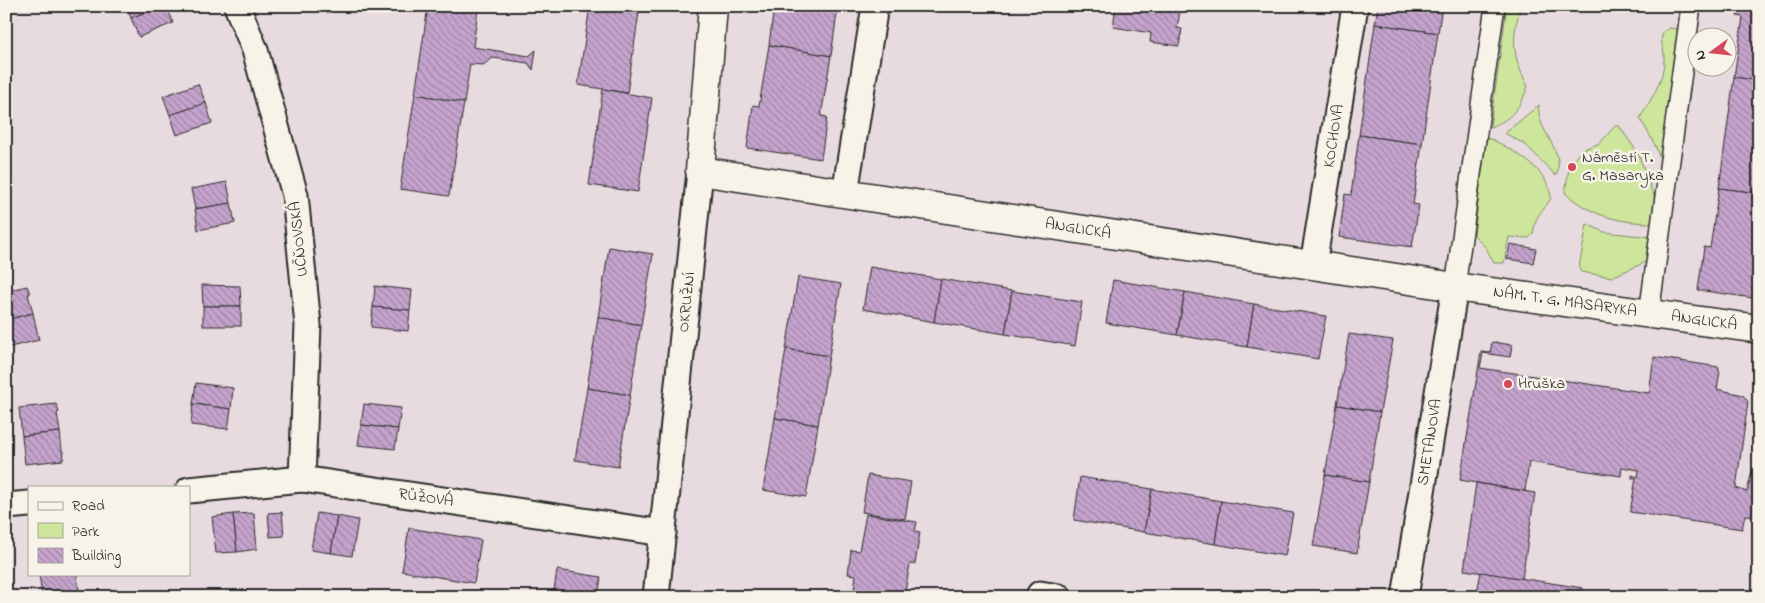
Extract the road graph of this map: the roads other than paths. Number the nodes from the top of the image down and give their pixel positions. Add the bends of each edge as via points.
1 (237, 6) edge
2 (713, 6) edge
3 (875, 6) edge
4 (1355, 6) edge
5 (1495, 6) edge
6 (1691, 6) edge
7 (700, 171) junction
8 (845, 193) junction
9 (1312, 265) junction
10 (1455, 287) junction
11 (1649, 314) junction
12 (1759, 329) edge
13 (302, 479) junction
14 (190, 490) edge
15 (28, 504) edge
16 (6, 506) edge
17 (663, 533) junction
18 (656, 597) edge
19 (1405, 597) edge

1 - 13 street, UČŇOVSKÁ via 255,50 295,195 308,325
2 - 7 street, OKRUŽNÍ
3 - 8 street
4 - 9 street, KOCHOVA
5 - 10 street
6 - 11 street, NÁM. T. G. MASARYKA
7 - 8 street, ANGLICKÁ
7 - 17 street, OKRUŽNÍ
8 - 9 street, ANGLICKÁ
9 - 10 street, ANGLICKÁ
10 - 11 street, NÁM. T. G. MASARYKA
10 - 19 street, SMETANOVA
11 - 12 street, ANGLICKÁ
13 - 14 street, RŮŽOVÁ
13 - 17 street, RŮŽOVÁ
15 - 16 street
17 - 18 street, OKRUŽNÍ

